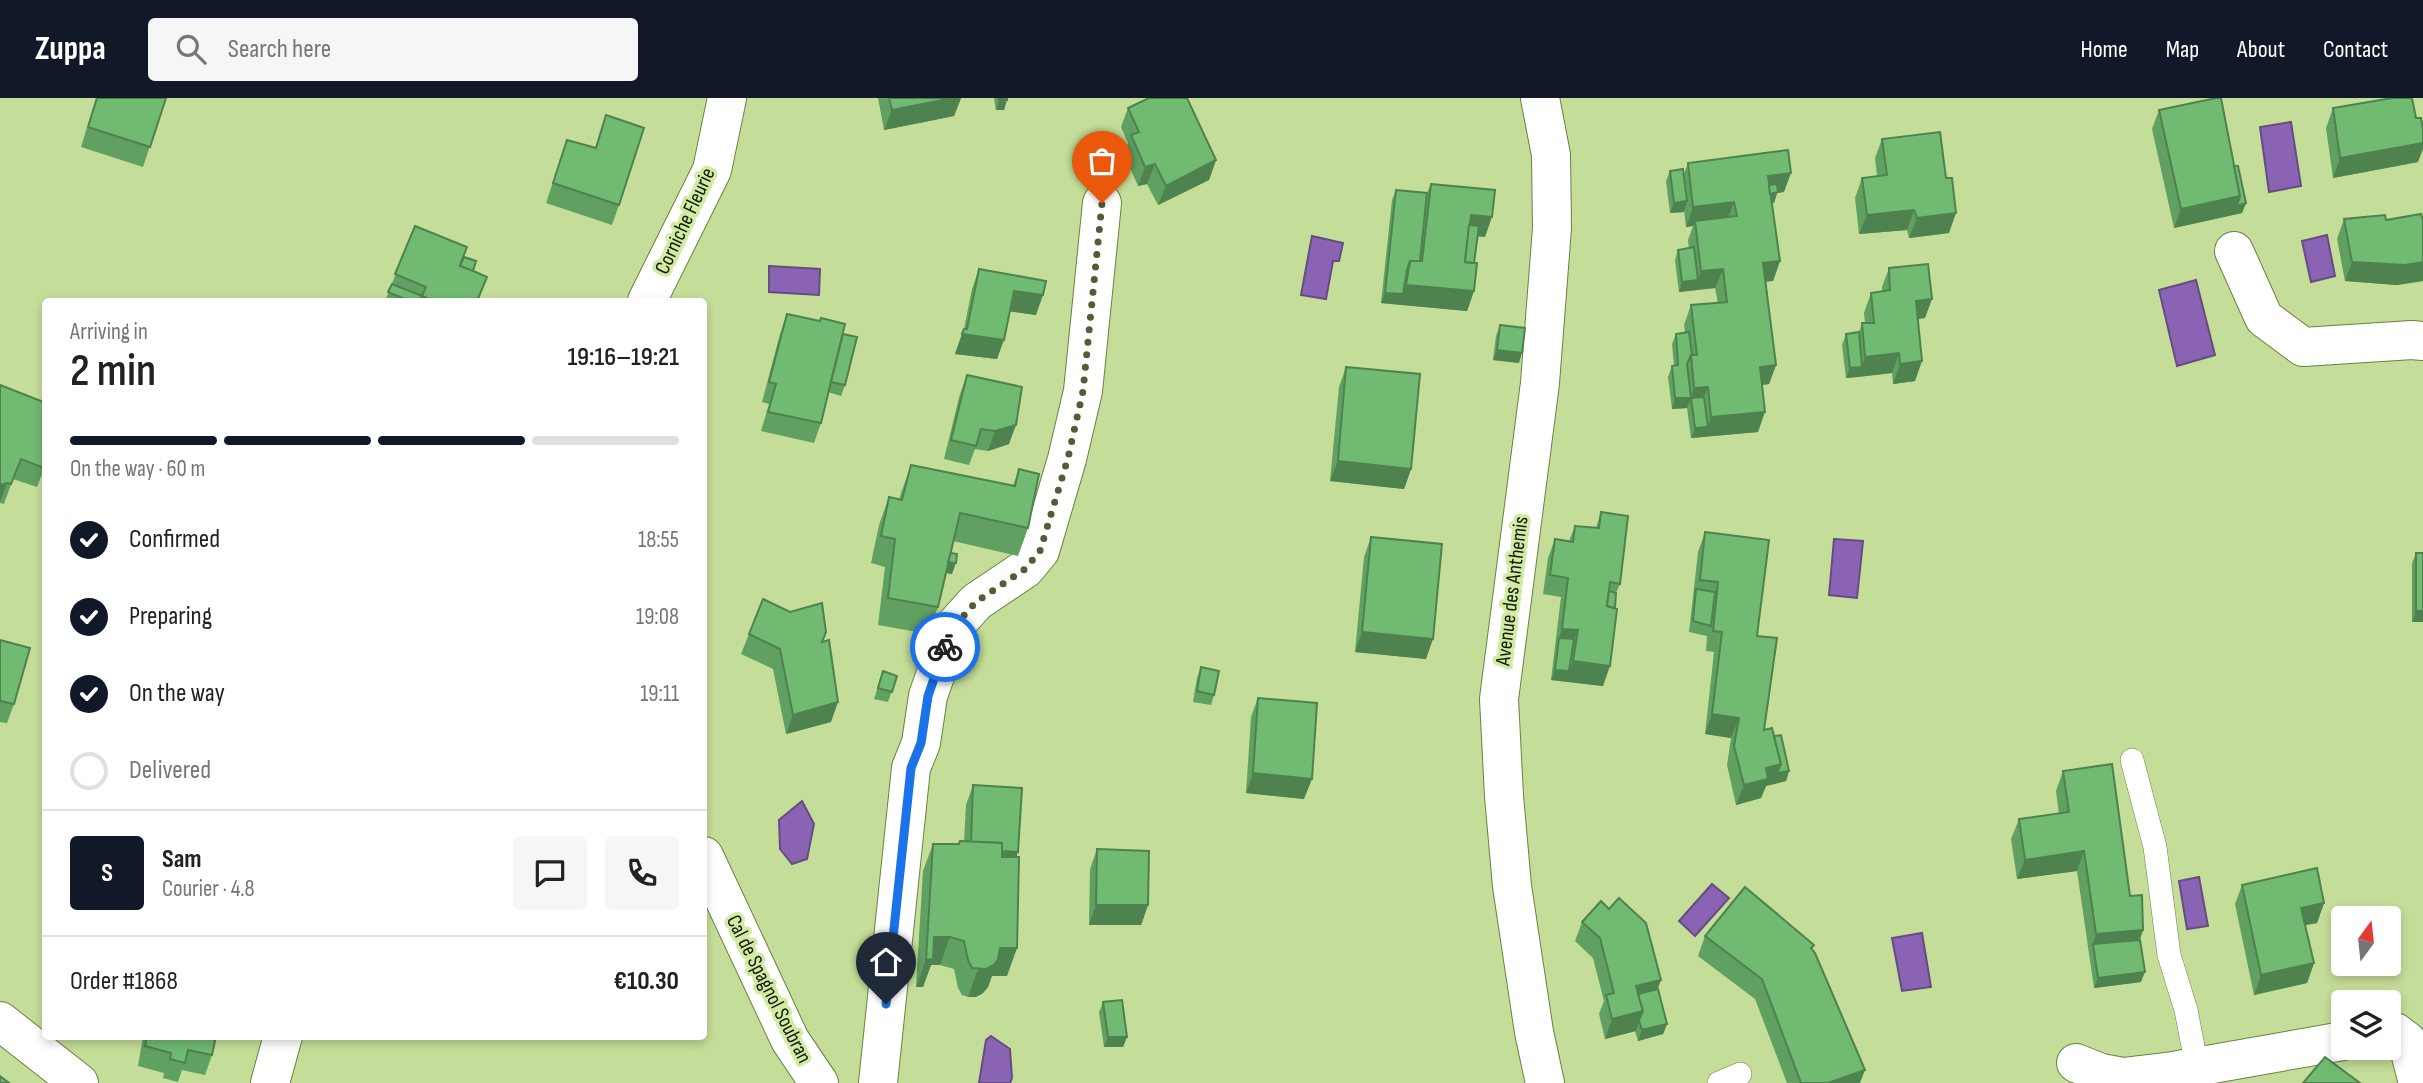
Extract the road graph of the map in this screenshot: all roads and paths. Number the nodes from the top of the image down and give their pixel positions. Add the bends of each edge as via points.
1 (727, 98) edge
2 (1540, 98) edge
3 (1102, 203) dead end
4 (2234, 251) dead end
5 (648, 298) edge
6 (2423, 341) edge
7 (2132, 760) dead end
8 (707, 862) edge
9 (0, 1021) edge
10 (2401, 1036) edge
11 (283, 1040) edge
12 (2331, 1043) edge
13 (2076, 1063) dead end
14 (2197, 1067) junction
15 (79, 1083) edge
16 (270, 1083) edge
17 (819, 1083) edge
18 (878, 1083) edge
19 (1545, 1083) edge
20 (2418, 1083) edge

1 - 5 street, Corniche Fleurie via 712,170
2 - 19 street, Avenue des Anthemis via 1551,155 1552,228 1540,383 1499,699 1512,886
3 - 18 street via 1083,391 1040,551 1025,569 976,602 951,630 928,696 921,743 911,768
4 - 6 street via 2264,317 2302,347
7 - 14 lane via 2155,847 2169,955
8 - 17 street, Cal de Spagnol Soubran via 790,1040
9 - 15 street
10 - 20 street via 2407,1041
11 - 16 street
12 - 14 street
13 - 14 street via 2123,1077

